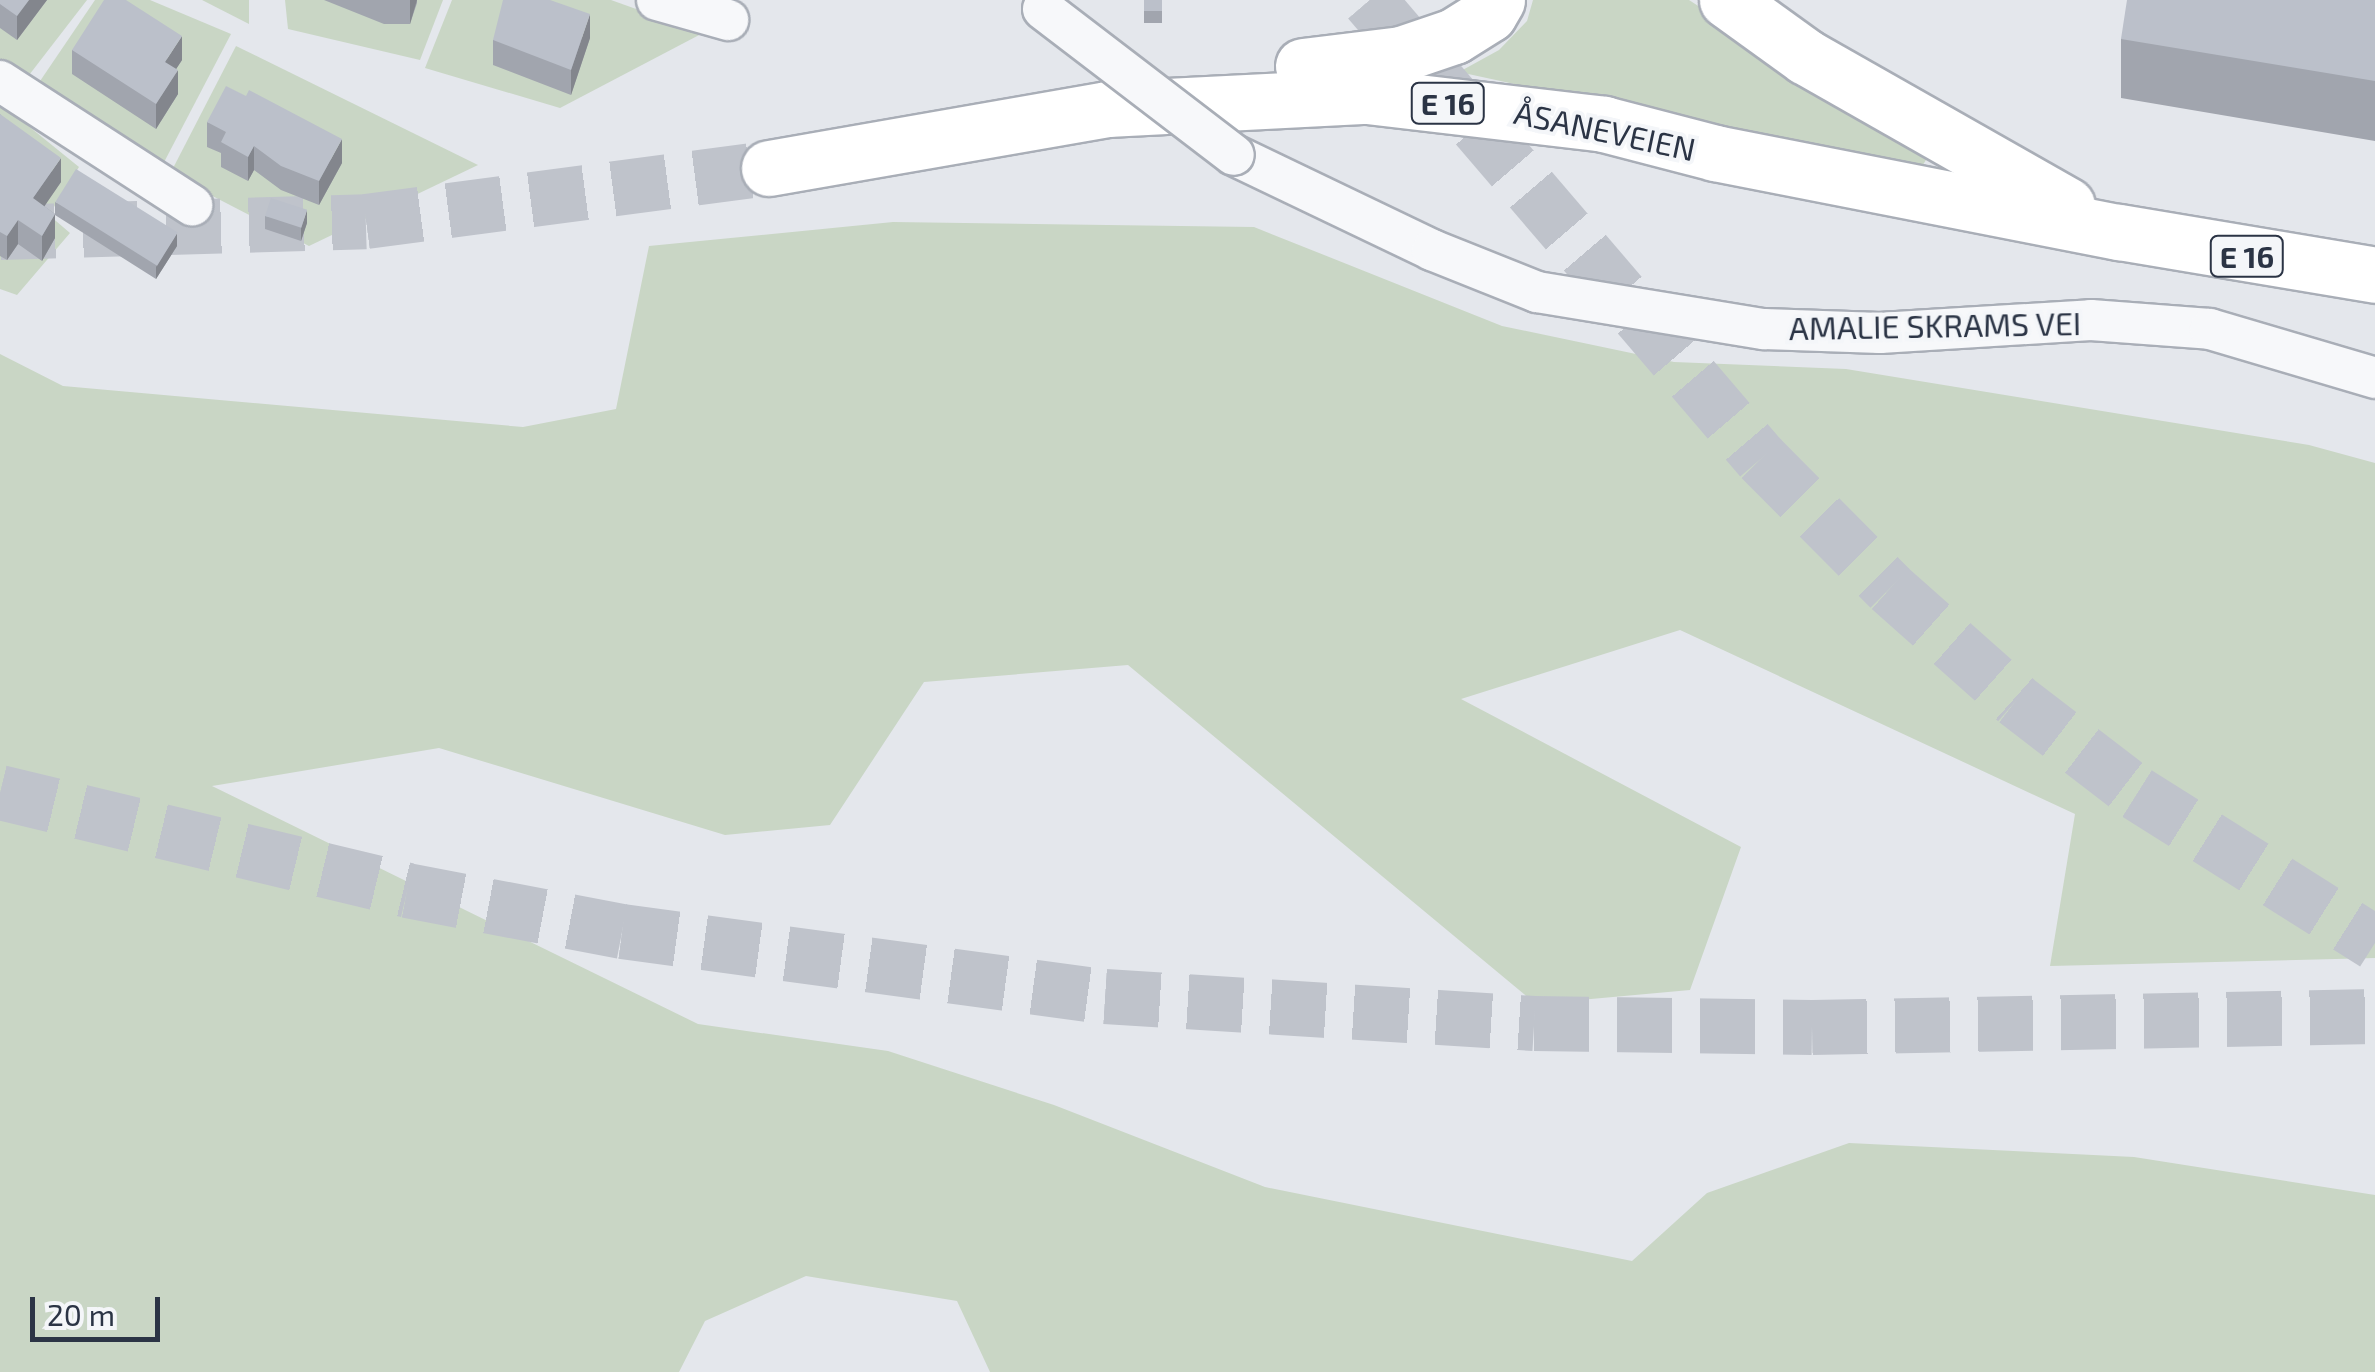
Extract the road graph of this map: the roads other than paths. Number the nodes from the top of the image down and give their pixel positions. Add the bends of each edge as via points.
1 (658, 0) edge
2 (1497, 0) edge
3 (1728, 0) edge
4 (1038, 4) edge
5 (728, 20) dead end
6 (0, 82) edge
7 (192, 205) dead end
8 (2119, 232) junction
9 (2375, 275) edge
10 (2375, 378) edge

1 - 5 street
2 - 8 highway, ÅSANEVEIEN / E 16 via 1489,14 1454,36 1401,54 1046,94 910,119 769,168 1107,109 1366,96 1604,124 1715,153
3 - 8 highway, E 16 via 1806,57
4 - 10 street, AMALIE SKRAMS VEI, bridge via 1234,155 1432,250 1538,292 1764,329 1880,333 2091,320 2210,329
6 - 7 street
8 - 9 highway, ÅSANEVEIEN / E 16

